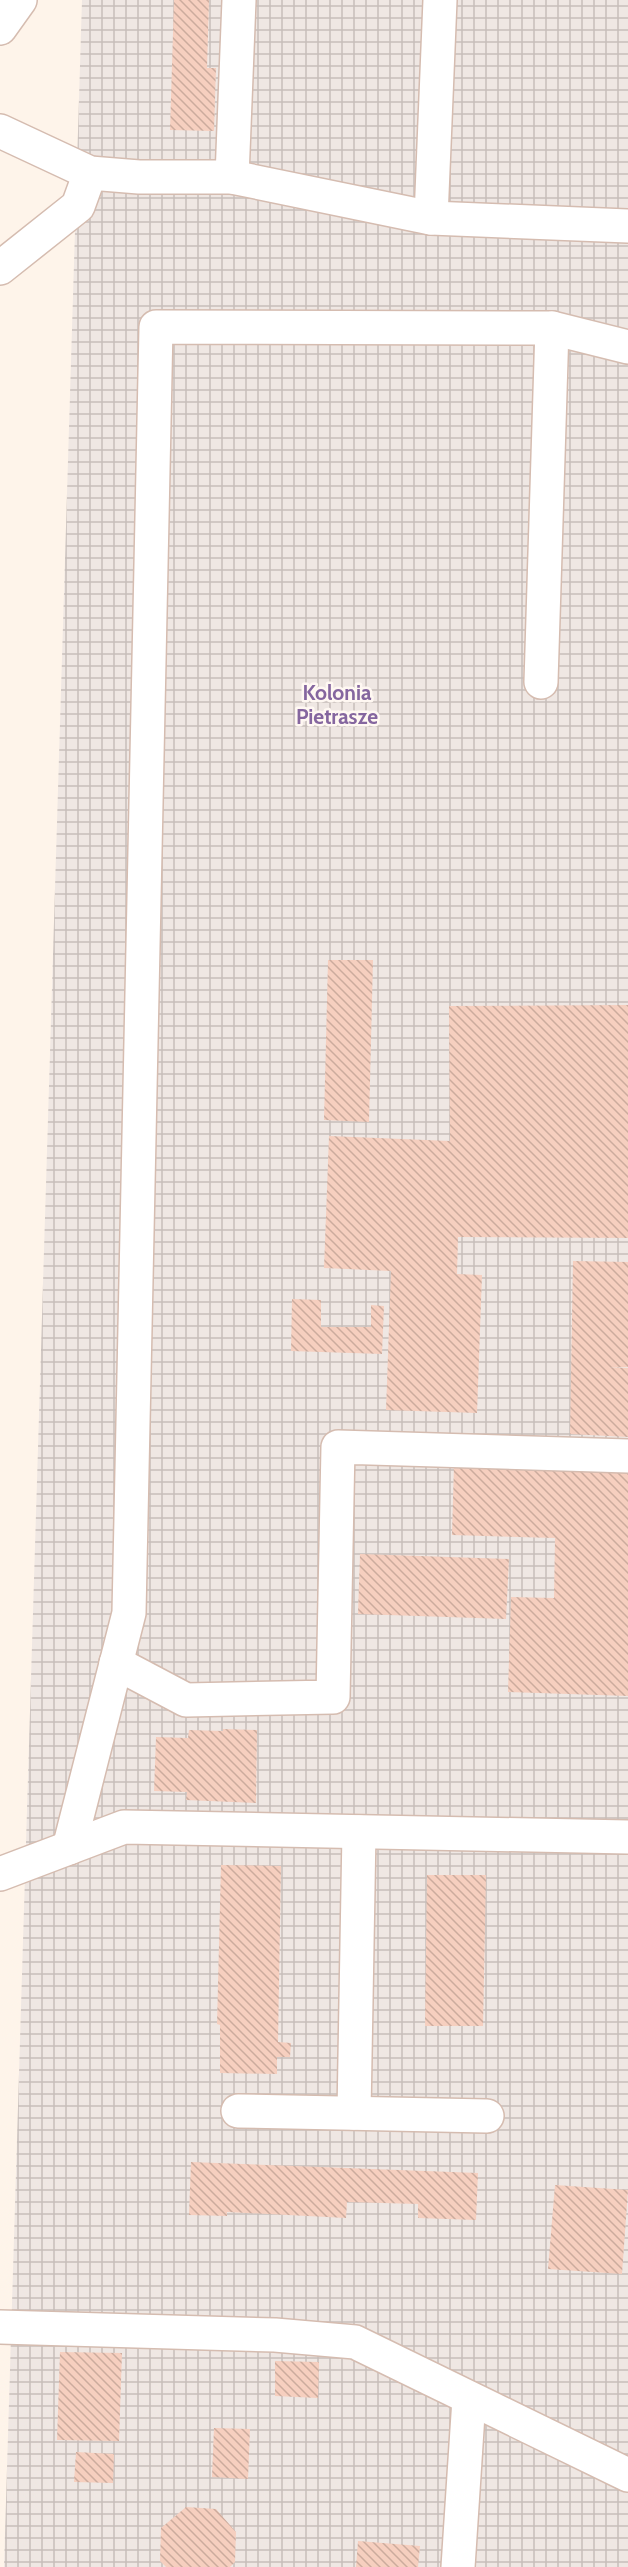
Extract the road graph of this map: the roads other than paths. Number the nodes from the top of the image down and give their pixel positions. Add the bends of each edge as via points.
1 (20, 0) edge
2 (239, 0) edge
3 (440, 0) edge
4 (0, 28) edge
5 (0, 131) edge
6 (90, 173) junction
7 (232, 177) junction
8 (431, 218) junction
9 (628, 226) edge
10 (0, 268) edge
11 (552, 328) junction
12 (628, 347) edge
13 (542, 682) dead end
14 (628, 1456) edge
15 (116, 1663) junction
16 (359, 1832) junction
17 (628, 1838) edge
18 (69, 1848) junction
19 (0, 1874) edge
20 (238, 2111) dead end
21 (354, 2113) junction
22 (487, 2116) dead end
23 (0, 2326) edge
24 (469, 2399) junction
25 (628, 2475) edge
26 (458, 2567) edge

1 - 4 lane
2 - 7 lane
3 - 8 lane
5 - 6 lane
6 - 7 lane
6 - 10 lane via 78,206
7 - 8 lane
8 - 9 lane
11 - 12 lane
11 - 13 lane
11 - 15 lane via 156,327 129,1612
14 - 15 lane via 338,1448 333,1697 186,1700
15 - 18 lane
16 - 17 lane
16 - 18 lane via 124,1827
16 - 21 lane
18 - 19 lane
20 - 21 lane
21 - 22 lane
23 - 24 lane via 275,2335 355,2342
24 - 25 lane
24 - 26 lane

